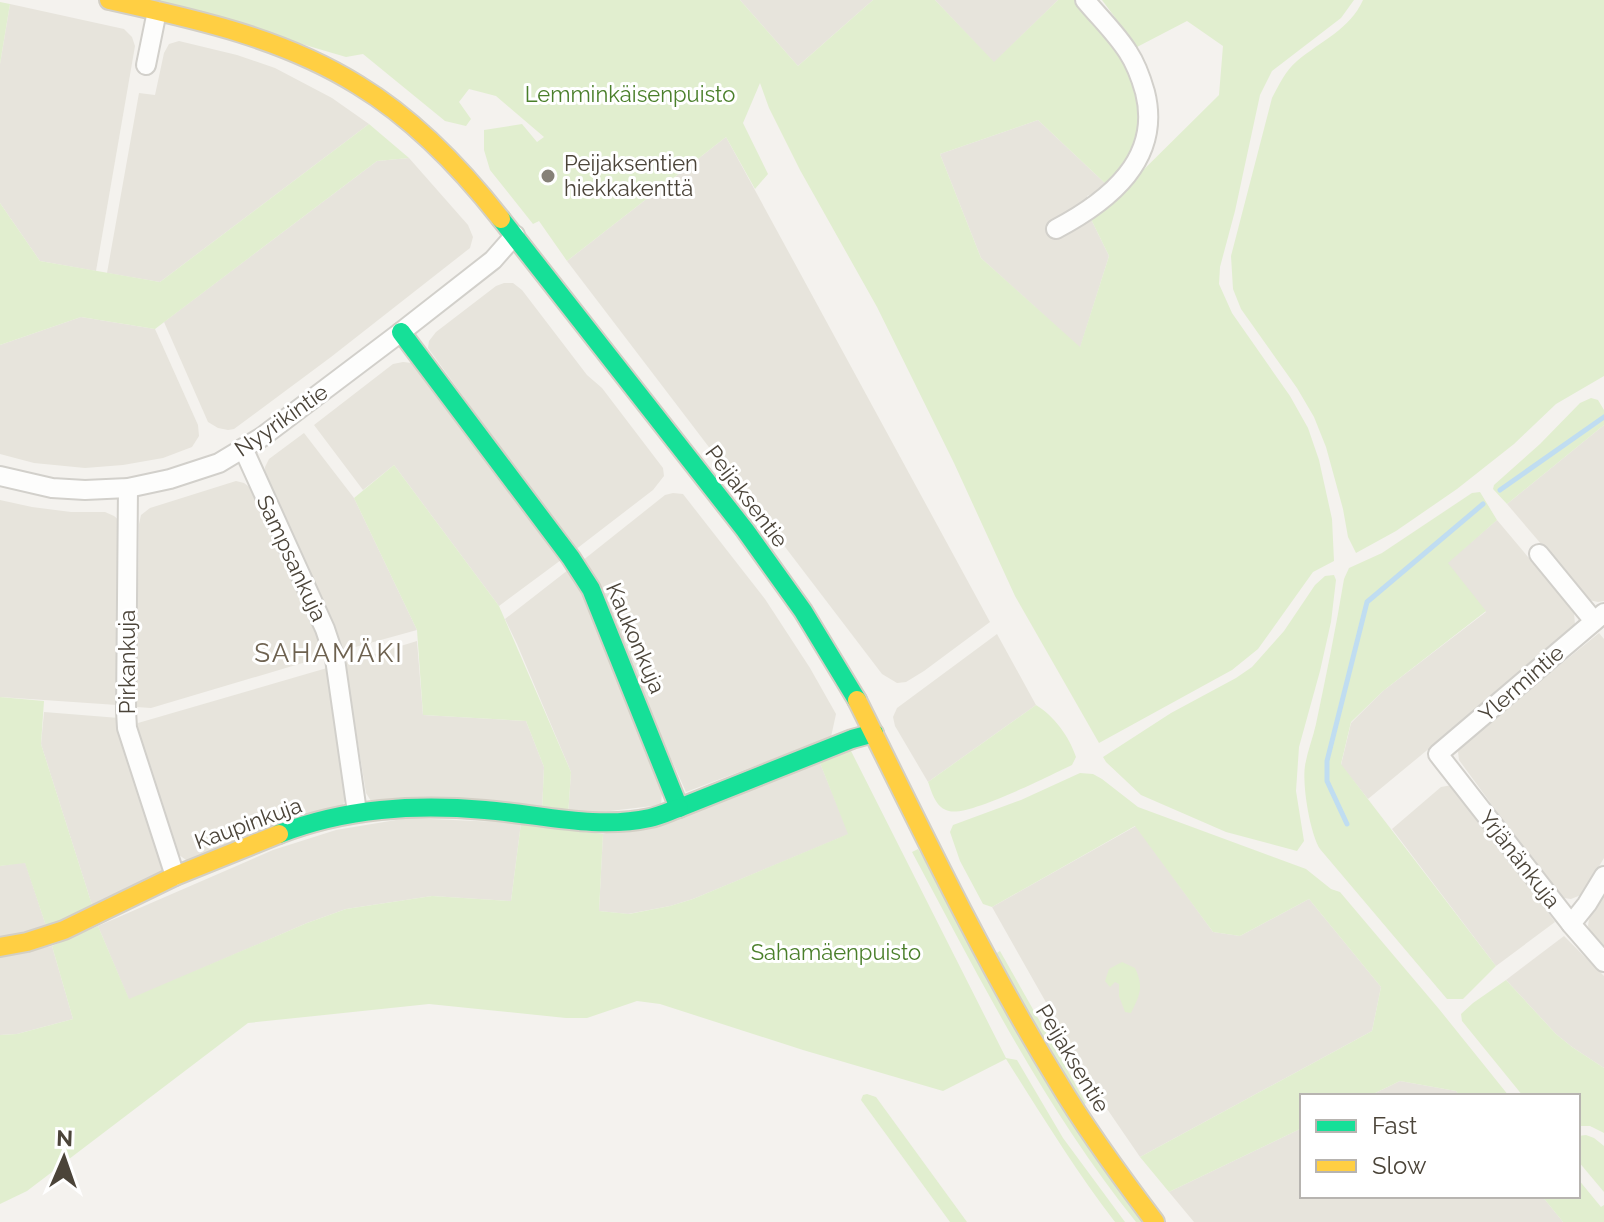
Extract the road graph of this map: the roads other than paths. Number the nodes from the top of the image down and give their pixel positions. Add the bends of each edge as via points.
1 (109, 0) edge
2 (1085, 0) edge
3 (157, 11) junction
4 (146, 65) dead end
5 (1056, 229) dead end
6 (515, 235) junction
7 (401, 332) junction
8 (243, 448) junction
9 (0, 476) edge
10 (128, 488) junction
11 (1539, 554) dead end
12 (1599, 617) edge
13 (874, 733) junction
14 (1438, 754) joint
15 (679, 808) junction
16 (357, 812) junction
17 (175, 876) junction
18 (1604, 876) edge
19 (1571, 924) junction
20 (0, 947) edge
21 (1604, 962) edge
22 (1155, 1222) edge

1 - 3 street, Peijaksentie
2 - 5 street via 1130,54 1147,100 1148,136 1136,163 1114,190
3 - 4 street
3 - 6 street, Peijaksentie via 261,39 360,86 415,126
6 - 7 street, Nyyrikintie via 493,260
6 - 13 street, Peijaksentie via 803,610
7 - 8 street, Nyyrikintie
7 - 15 street, Kaukonkuja via 591,589
8 - 10 street, Nyyrikintie via 219,463
8 - 16 street, Sampsankuja via 335,659
9 - 10 street, Nyyrikintie via 52,488
10 - 17 street, Pirkankuja via 127,728
11 - 12 street
12 - 14 street, Ylermintie
13 - 15 street
13 - 22 street, Peijaksentie via 979,944 1061,1090
14 - 19 street, Yrjänänkuja
15 - 16 street, Kaupinkuja via 618,822 420,806
16 - 17 street, Kaupinkuja via 290,830
17 - 20 street, Kaupinkuja via 64,930
18 - 19 street
19 - 21 street, Yrjänänkuja

